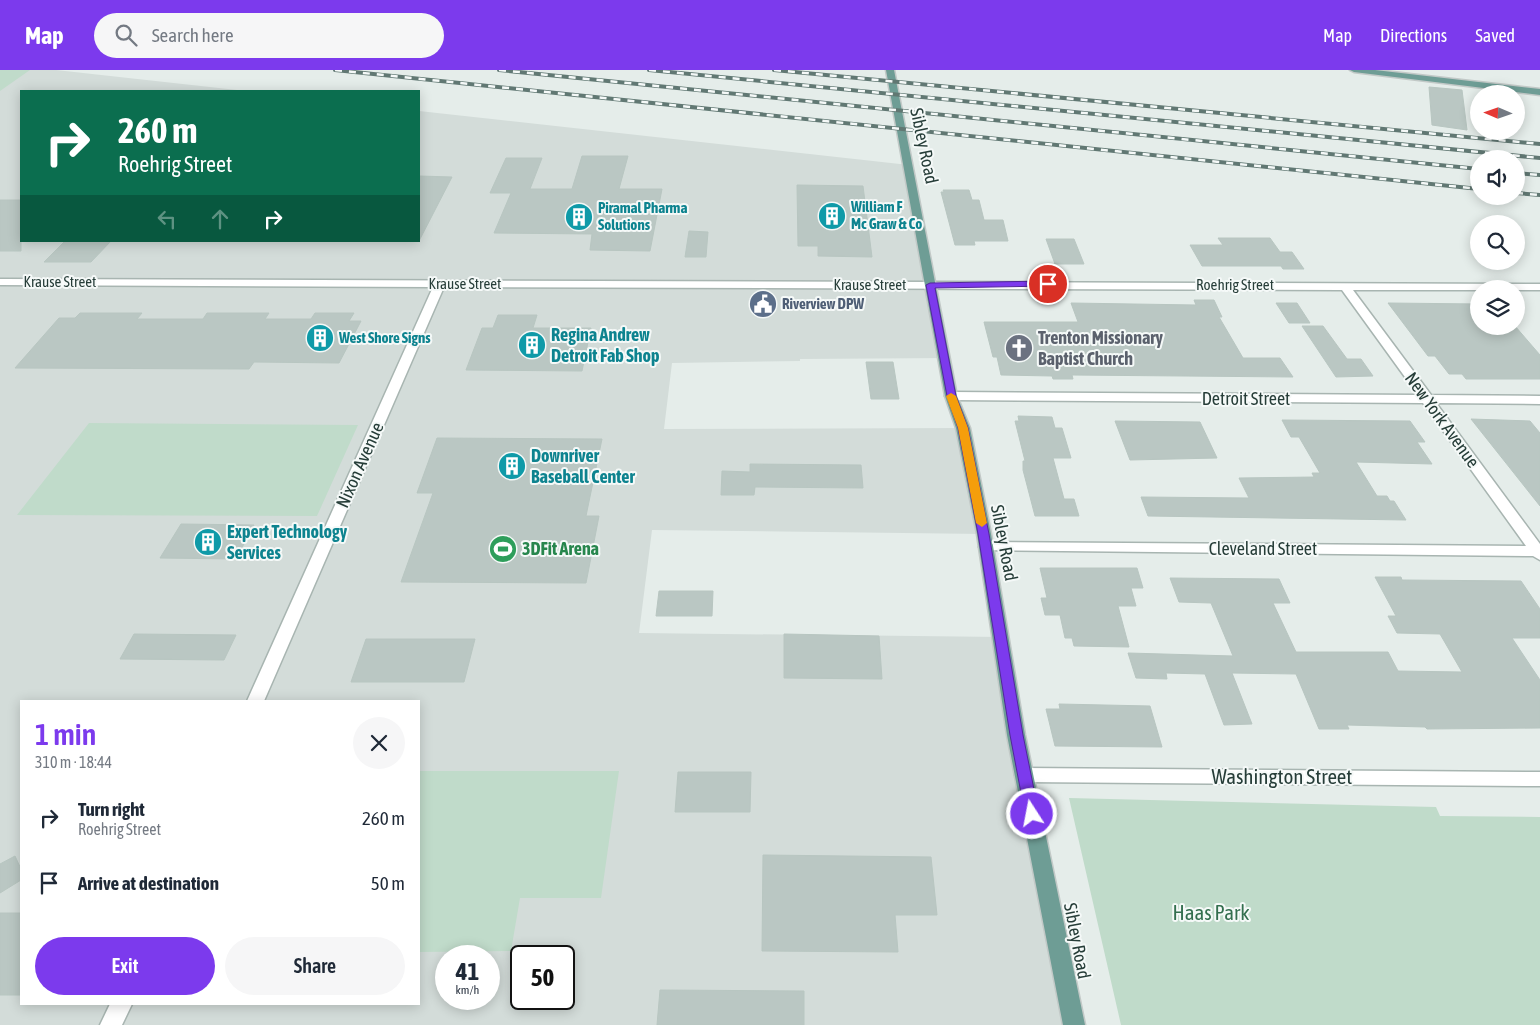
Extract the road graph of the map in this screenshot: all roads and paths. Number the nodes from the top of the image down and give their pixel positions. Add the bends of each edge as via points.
1 (890, 70) edge
2 (1354, 70) edge
3 (1422, 70) edge
4 (1540, 84) edge
5 (1540, 92) edge
6 (0, 282) edge
7 (440, 284) junction
8 (930, 285) junction
9 (1344, 285) junction
10 (1540, 287) edge
11 (951, 396) junction
12 (1427, 399) junction
13 (1540, 400) edge
14 (986, 547) junction
15 (1539, 552) edge
16 (255, 700) edge
17 (1024, 775) junction
18 (1540, 779) edge
19 (121, 1005) edge
20 (112, 1025) edge
21 (1074, 1025) edge

1 - 8 main road, Sibley Road
2 - 5 main road
3 - 4 main road
6 - 7 street, Krause Street
7 - 8 street, Krause Street
7 - 16 street, Nixon Avenue
8 - 9 street, Roehrig Street
8 - 11 main road, Sibley Road
9 - 10 street, Roehrig Street
9 - 12 street, New York Avenue
11 - 12 street, Detroit Street
11 - 14 main road, Sibley Road via 963,428
12 - 13 street, Detroit Street
12 - 15 street, New York Avenue
14 - 15 street, Cleveland Street
14 - 17 main road, Sibley Road
17 - 18 street, Washington Street
17 - 21 main road, Sibley Road
19 - 20 street

